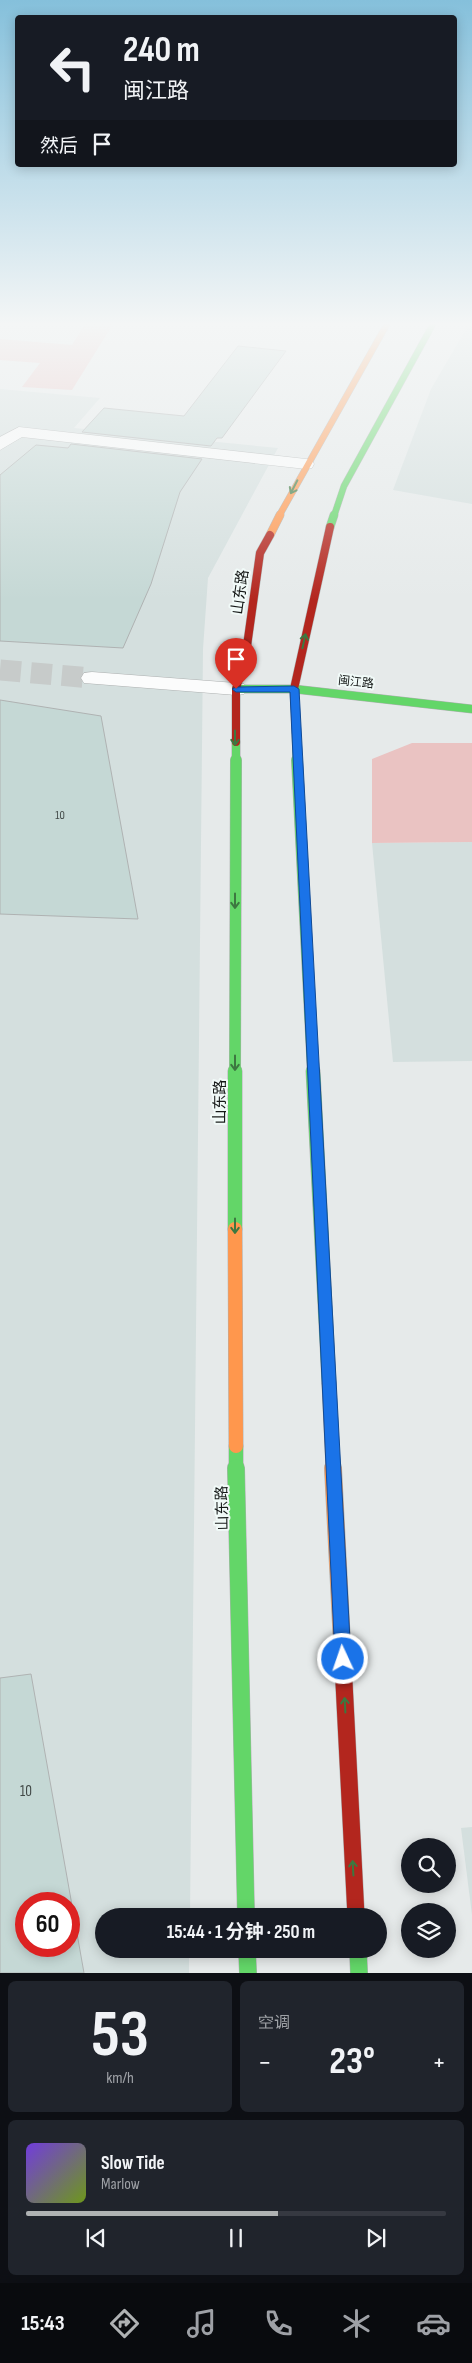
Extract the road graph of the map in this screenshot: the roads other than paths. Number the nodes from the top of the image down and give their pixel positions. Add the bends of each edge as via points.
1 (334, 416) edge
2 (382, 416) edge
3 (0, 445) edge
4 (306, 464) junction
5 (92, 678) tunnel mouth
6 (236, 689) junction
7 (294, 689) junction
8 (472, 709) edge
9 (246, 1908) edge
10 (356, 1908) edge
11 (247, 1958) edge
12 (358, 1958) edge
13 (248, 1973) edge
14 (359, 1973) edge

1 - 4 main road, 山东路
7 -> 2 main road via 326,541 344,486
3 - 4 street via 19,432
4 -> 6 main road, 山东路 via 260,553 246,653
5 - 6 street
6 - 7 main road, 闽江路
6 -> 9 main road, 山东路 via 235,1390
7 - 8 main road, 闽江路
10 -> 7 main road
11 - 13 main road
12 - 14 main road

